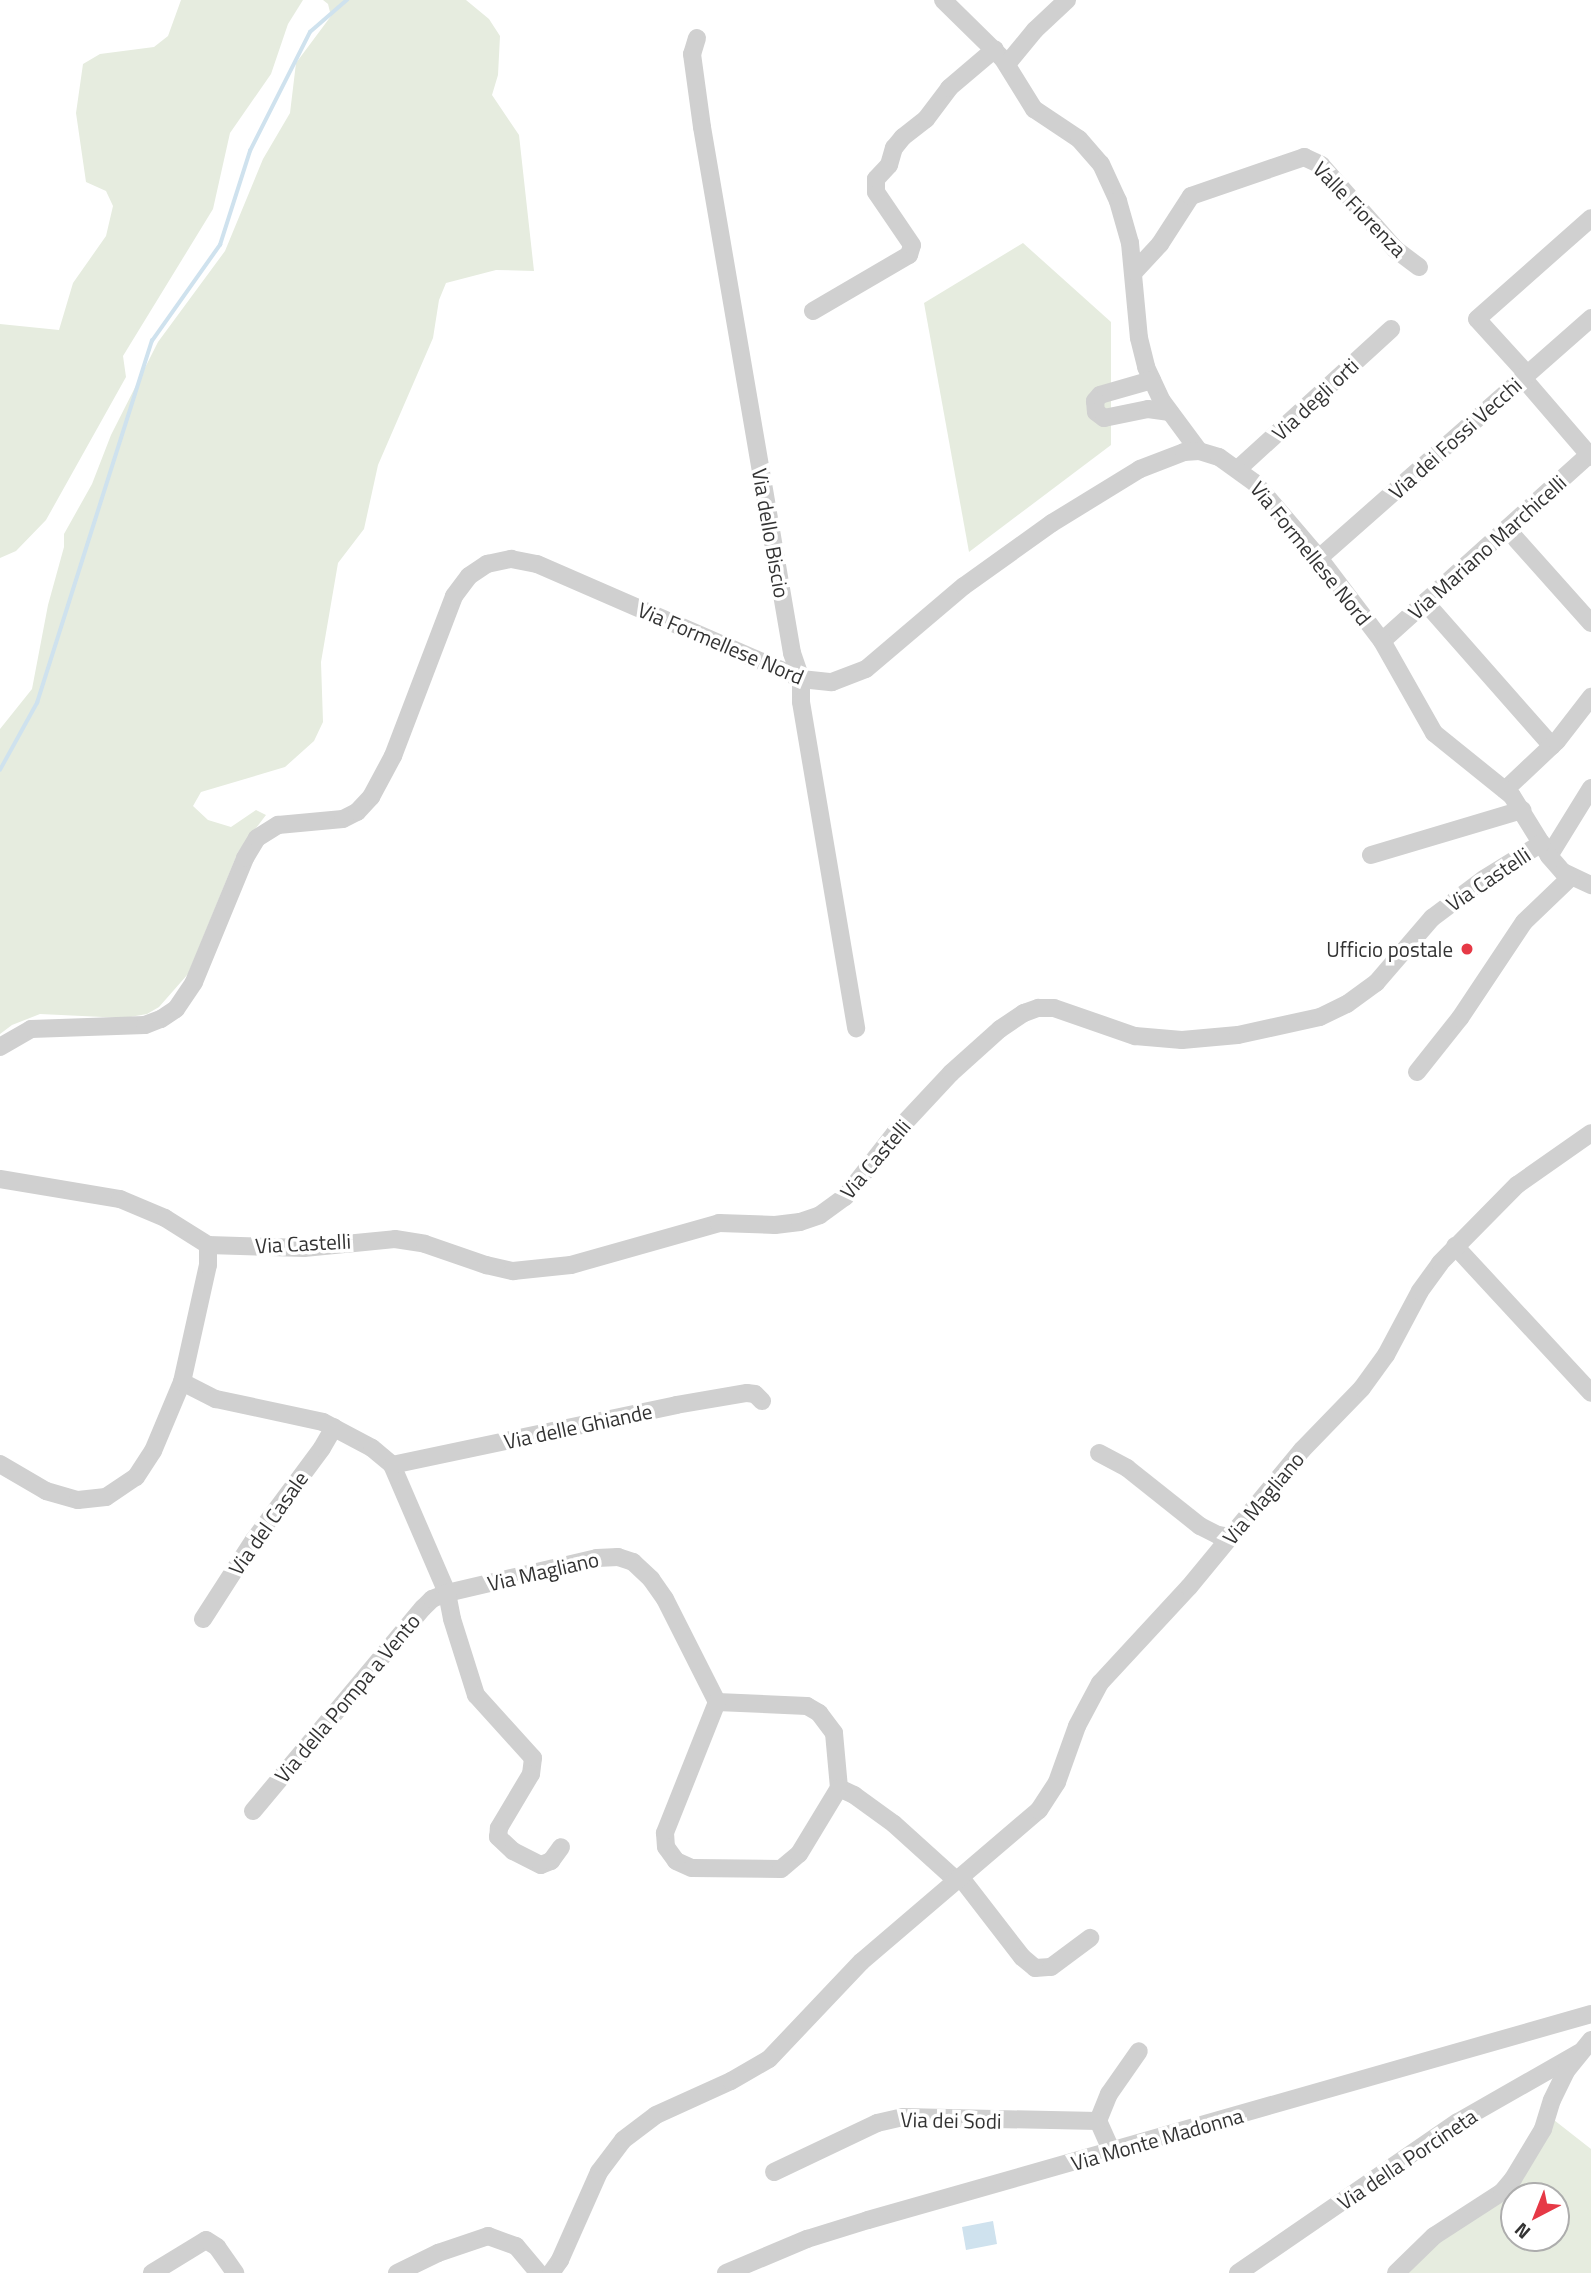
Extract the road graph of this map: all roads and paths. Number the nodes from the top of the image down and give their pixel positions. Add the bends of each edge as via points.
1 (943, 0) edge
2 (1067, 0) edge
3 (697, 38) dead end
4 (995, 49) junction
5 (1007, 64) junction
6 (1591, 218) edge
7 (1419, 267) dead end
8 (1134, 272) junction
9 (813, 311) dead end
10 (1591, 318) edge
11 (1391, 329) dead end
12 (1525, 376) junction
13 (1152, 380) junction
14 (1170, 412) junction
15 (1199, 451) junction
16 (1590, 455) edge
17 (1239, 468) junction
18 (1507, 529) junction
19 (1319, 558) junction
20 (1425, 602) junction
21 (1591, 623) edge
22 (1382, 641) junction
23 (801, 679) junction
24 (1591, 697) edge
25 (1552, 746) junction
26 (1591, 788) edge
27 (1505, 790) junction
28 (1522, 810) junction
29 (1545, 850) junction
30 (1371, 855) dead end
31 (1571, 877) junction
32 (1591, 885) edge
33 (856, 1028) dead end
34 (0, 1047) edge
35 (1417, 1072) dead end
36 (1591, 1133) edge
37 (0, 1179) edge
38 (208, 1244) junction
39 (1455, 1246) junction
40 (182, 1382) junction
41 (1591, 1394) edge
42 (762, 1401) dead end
43 (334, 1427) junction
44 (1099, 1453) dead end
45 (0, 1464) edge
46 (392, 1465) junction
47 (1231, 1536) junction
48 (447, 1593) junction
49 (203, 1619) dead end
50 (717, 1702) junction
51 (839, 1788) junction
52 (253, 1811) dead end
53 (561, 1847) dead end
54 (959, 1879) junction
55 (1090, 1938) dead end
56 (1591, 2014) edge
57 (1585, 2046) edge
58 (1139, 2051) dead end
59 (1098, 2121) junction
60 (1112, 2152) junction
61 (774, 2172) dead end
62 (152, 2273) edge
63 (235, 2273) edge
64 (397, 2273) edge
65 (539, 2273) edge
66 (551, 2273) edge
67 (726, 2273) edge
68 (1238, 2273) edge
69 (1396, 2273) edge

1 - 4 street
2 - 5 street
3 - 23 street, Via dello Biscio via 692,54 702,127 792,653
4 - 5 street
4 - 9 street via 902,137 876,180 876,192 912,245 909,255
5 - 8 street via 1034,109 1079,139 1101,163 1126,225
6 - 12 street via 1477,318
7 - 8 street, Valle Fiorenza via 1395,249 1321,164 1304,157 1191,196 1160,244
8 - 13 street via 1140,345
10 - 12 street, Via dei Fossi Vecchi
11 - 17 street, Via degli orti
12 - 16 street
12 - 19 street, Via dei Fossi Vecchi
13 - 14 street
13 - 14 street via 1100,394 1096,412 1104,418 1148,409
14 - 15 street
15 - 17 street, Via Formellese Nord
15 - 23 street, Via Formellese Nord via 1150,463 1052,523 964,586 857,675 825,683
16 - 18 street, Via Mariano Marchicelli
17 - 19 street, Via Formellese Nord
18 - 20 street, Via Mariano Marchicelli
18 - 21 street
19 - 22 street, Via Formellese Nord
20 - 22 street, Via Mariano Marchicelli
20 - 25 street
22 - 27 street, Via Formellese Nord via 1434,733
23 - 33 street, Via dello Biscio via 801,702
23 - 34 street, Via Formellese Nord via 544,566 516,559 487,564 454,596 393,756 371,797 343,819 278,825 257,838 194,982 176,1009 139,1026 34,1028
24 - 25 street
25 - 27 street
26 - 29 street
27 - 28 street, Via Formellese Nord
28 - 29 street, Via Formellese Nord
28 - 30 street
29 - 31 street, Via Formellese Nord
29 - 38 street, Via Castelli via 1484,879 1432,918 1376,983 1320,1017 1224,1037 1182,1040 1135,1036 1054,1008 1038,1007 1024,1013 1003,1026 943,1081 845,1197 808,1220 775,1225 719,1223 583,1262 528,1270 500,1269 395,1239 304,1248
31 - 32 street
31 - 35 street via 1524,922 1460,1018
36 - 39 street, Via Magliano via 1517,1185
37 - 38 street, Via Castelli via 120,1199 165,1218
38 - 40 street via 208,1265
39 - 41 street
39 - 47 street, Via Magliano via 1427,1281 1368,1380
40 - 43 street via 216,1399
40 - 45 street via 147,1461 132,1481 110,1496 88,1501 60,1496
42 - 46 street, Via delle Ghiande via 747,1393 688,1403
43 - 46 street via 368,1444
43 - 49 street, Via del Casale
44 - 47 street via 1127,1468 1200,1526
46 - 48 street
47 - 54 street, Via Magliano via 1100,1684 1045,1804
48 - 50 street, Via Magliano via 597,1558 630,1560 665,1599
48 - 52 street, Via della Pompa a Vento via 423,1608
48 - 53 street via 476,1695 533,1758 531,1774 498,1837 513,1851 541,1865 551,1861
50 - 51 street via 807,1706 820,1713 834,1733
50 - 51 street via 665,1833 667,1850 680,1864 781,1869 799,1854
51 - 54 street via 901,1830
54 - 55 street via 1035,1968 1051,1967
54 - 66 street, Via Magliano via 861,1962 769,2059 656,2115 623,2140 598,2172
56 - 60 street, Via Monte Madonna
57 - 68 street, Via della Porcineta via 1458,2122
57 - 69 street via 1559,2084 1534,2148 1513,2179 1502,2192 1434,2236
58 - 59 street via 1114,2086
59 - 60 street
59 - 61 street, Via dei Sodi via 903,2117 877,2123
60 - 67 street, Via Monte Madonna via 807,2239
62 - 63 street via 209,2241
64 - 65 street via 488,2236 516,2246

